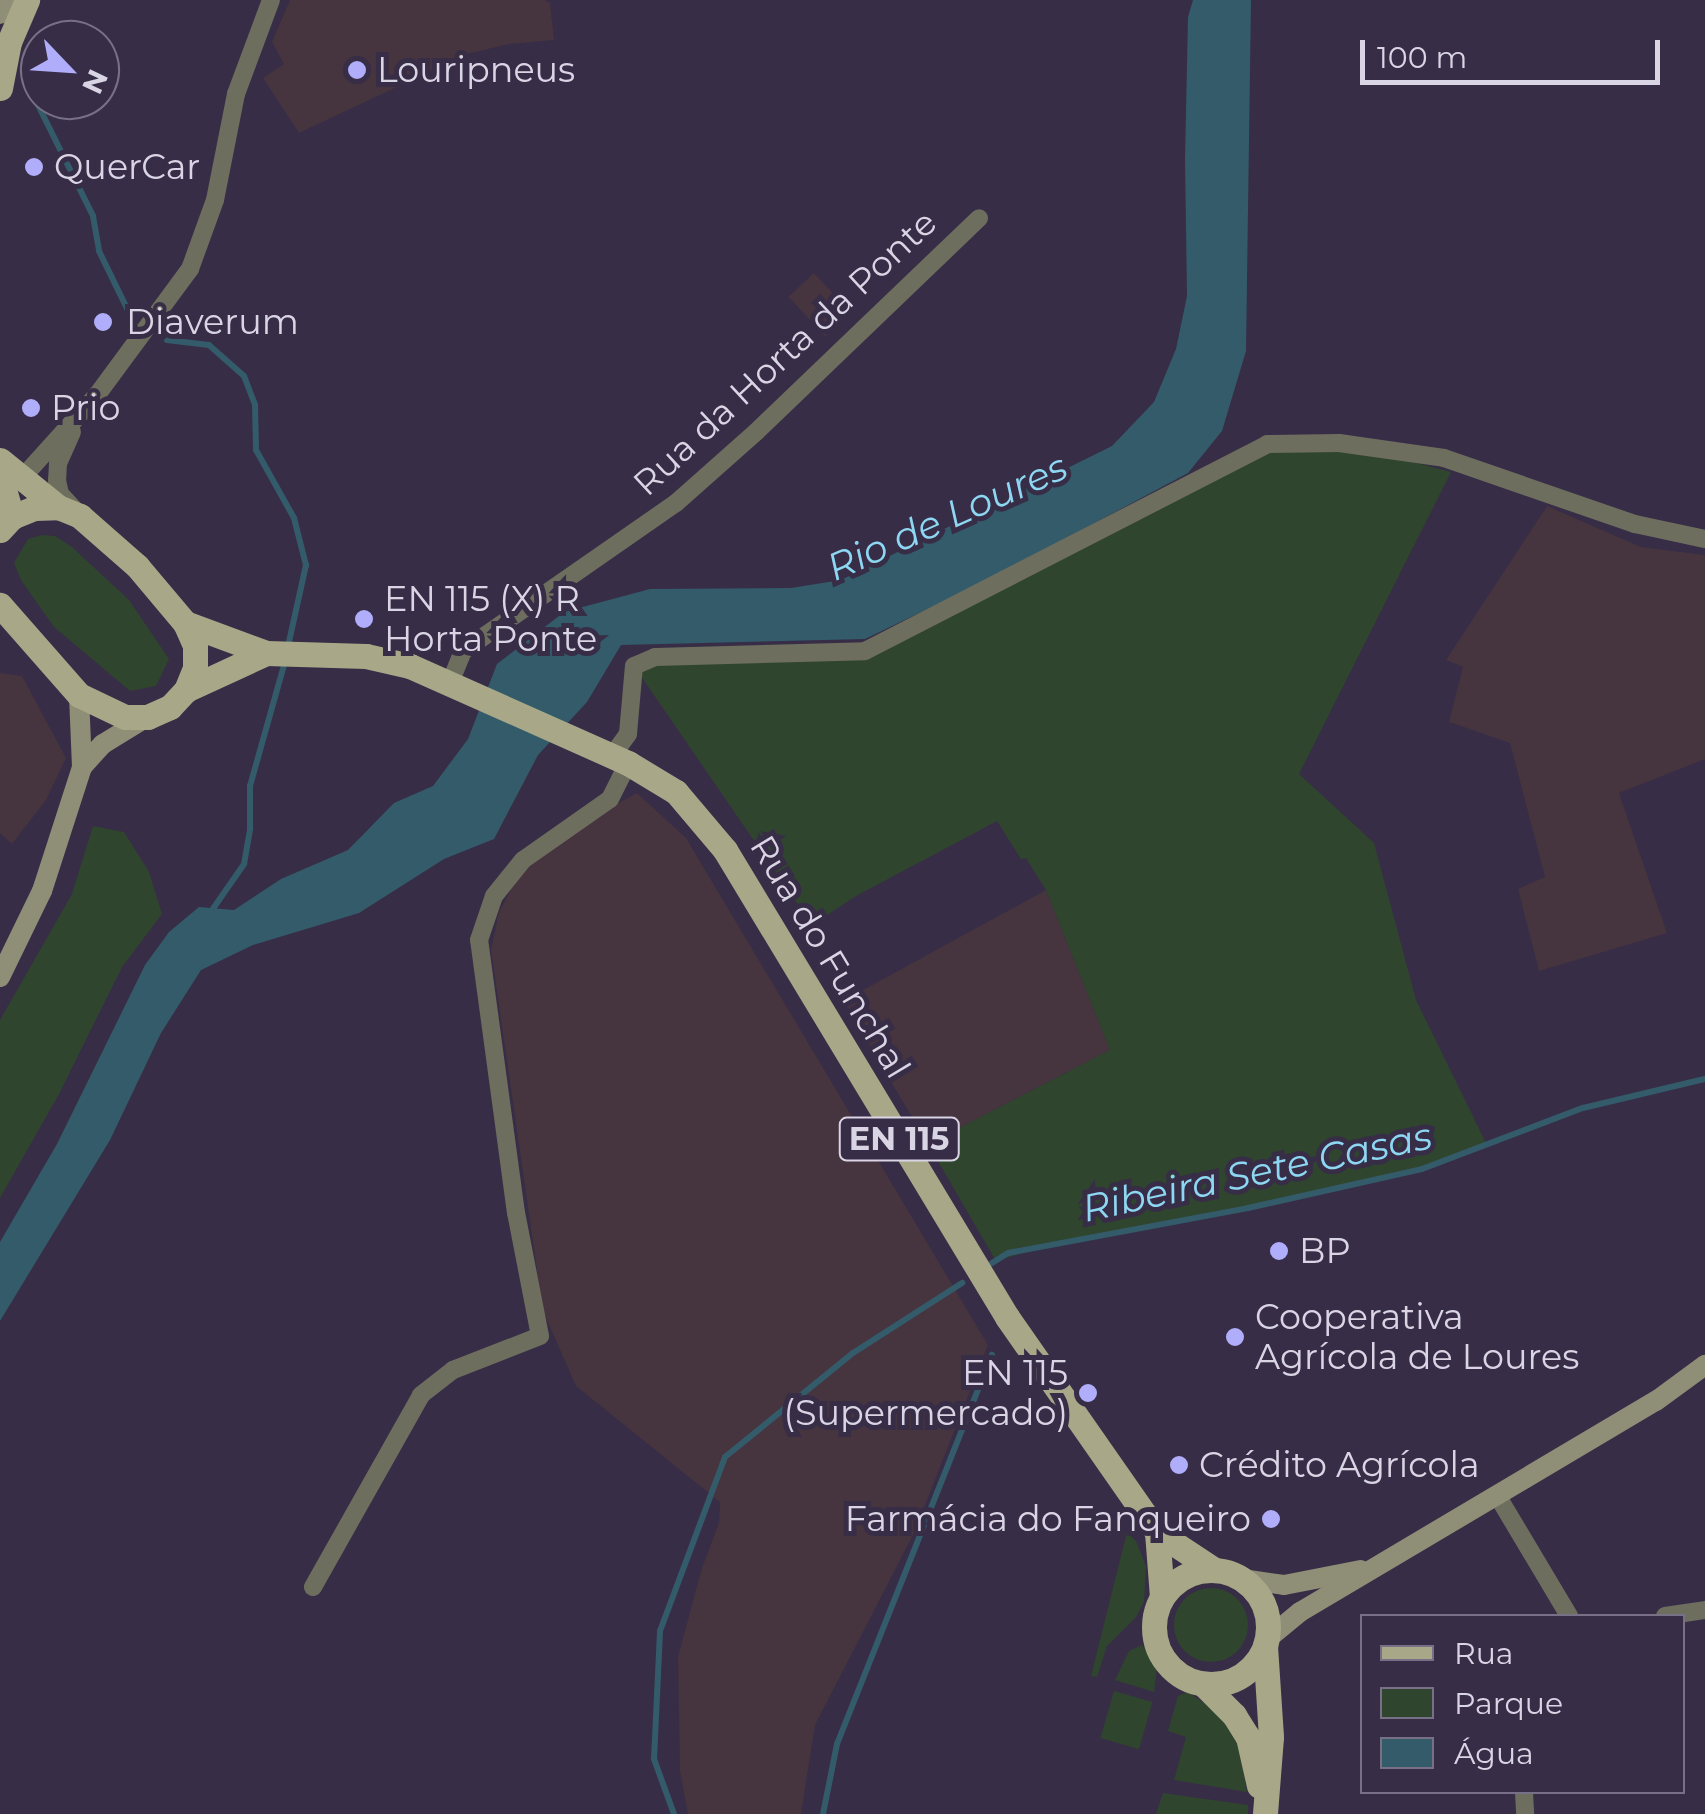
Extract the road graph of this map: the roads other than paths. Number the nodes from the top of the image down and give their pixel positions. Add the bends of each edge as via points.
1 (14, 0) edge
2 (27, 0) edge
3 (271, 0) edge
4 (0, 14) edge
5 (4, 42) edge
6 (1, 75) edge
7 (979, 218) dead end
8 (79, 416) junction
9 (0, 460) edge
10 (11, 476) edge
11 (69, 512) junction
12 (6, 523) edge
13 (1705, 539) edge
14 (0, 605) edge
15 (185, 623) junction
16 (12, 634) edge
17 (266, 653) junction
18 (461, 687) junction
19 (186, 690) junction
20 (80, 695) junction
21 (148, 717) junction
22 (620, 759) junction
23 (82, 767) junction
24 (0, 977) edge
25 (1705, 1365) edge
26 (1497, 1495) junction
27 (1157, 1532) junction
28 (1372, 1568) junction
29 (1213, 1569) junction
30 (1242, 1579) junction
31 (313, 1587) dead end
32 (1162, 1597) junction
33 (1705, 1610) edge
34 (1569, 1614) edge
35 (1678, 1614) edge
36 (1266, 1643) junction
37 (1203, 1684) junction
38 (1264, 1814) edge

1 - 4 main road
2 - 5 main road
3 - 8 street via 236,94 215,200 190,269
5 - 6 main road
7 - 18 street, Rua da Horta da Ponte via 676,503 462,651
8 - 10 street
8 - 11 street via 58,463
9 - 10 main road
10 - 11 main road
10 - 12 main road
11 - 12 main road via 34,508
11 - 15 main road via 138,566
13 - 22 street via 1635,524 1444,458 1338,443 1266,444 865,652 655,657 634,666
14 - 16 main road
15 - 17 main road, Rua do Funchal
15 - 19 main road via 195,668
16 - 20 main road
17 - 18 main road, Rua do Funchal / EN 115 via 328,652 397,662
17 - 19 main road, Rua do Funchal
18 - 22 main road, Rua do Funchal / EN 115
19 - 21 main road, Rua do Funchal
20 - 21 main road via 125,717
20 - 23 main road
21 - 23 main road via 103,744
22 - 27 main road, Rua do Funchal / EN 115 via 676,792 712,830 984,1282
22 - 31 street via 610,799 523,860 494,896 480,940 516,1213 540,1336 453,1370 421,1395
23 - 24 main road via 42,892
25 - 26 main road
26 - 28 main road
26 - 34 street
27 - 29 main road, Rua do Funchal
27 - 32 main road
28 - 30 main road via 1284,1585
28 - 36 main road via 1300,1612
29 - 30 main road, Rua do Funchal
29 - 32 main road via 1184,1576
30 - 36 main road via 1264,1605
32 - 37 main road via 1154,1616 1158,1650 1181,1676
33 - 35 street
36 - 37 main road via 1238,1678
36 - 38 main road via 1271,1737
37 - 38 main road via 1248,1738

